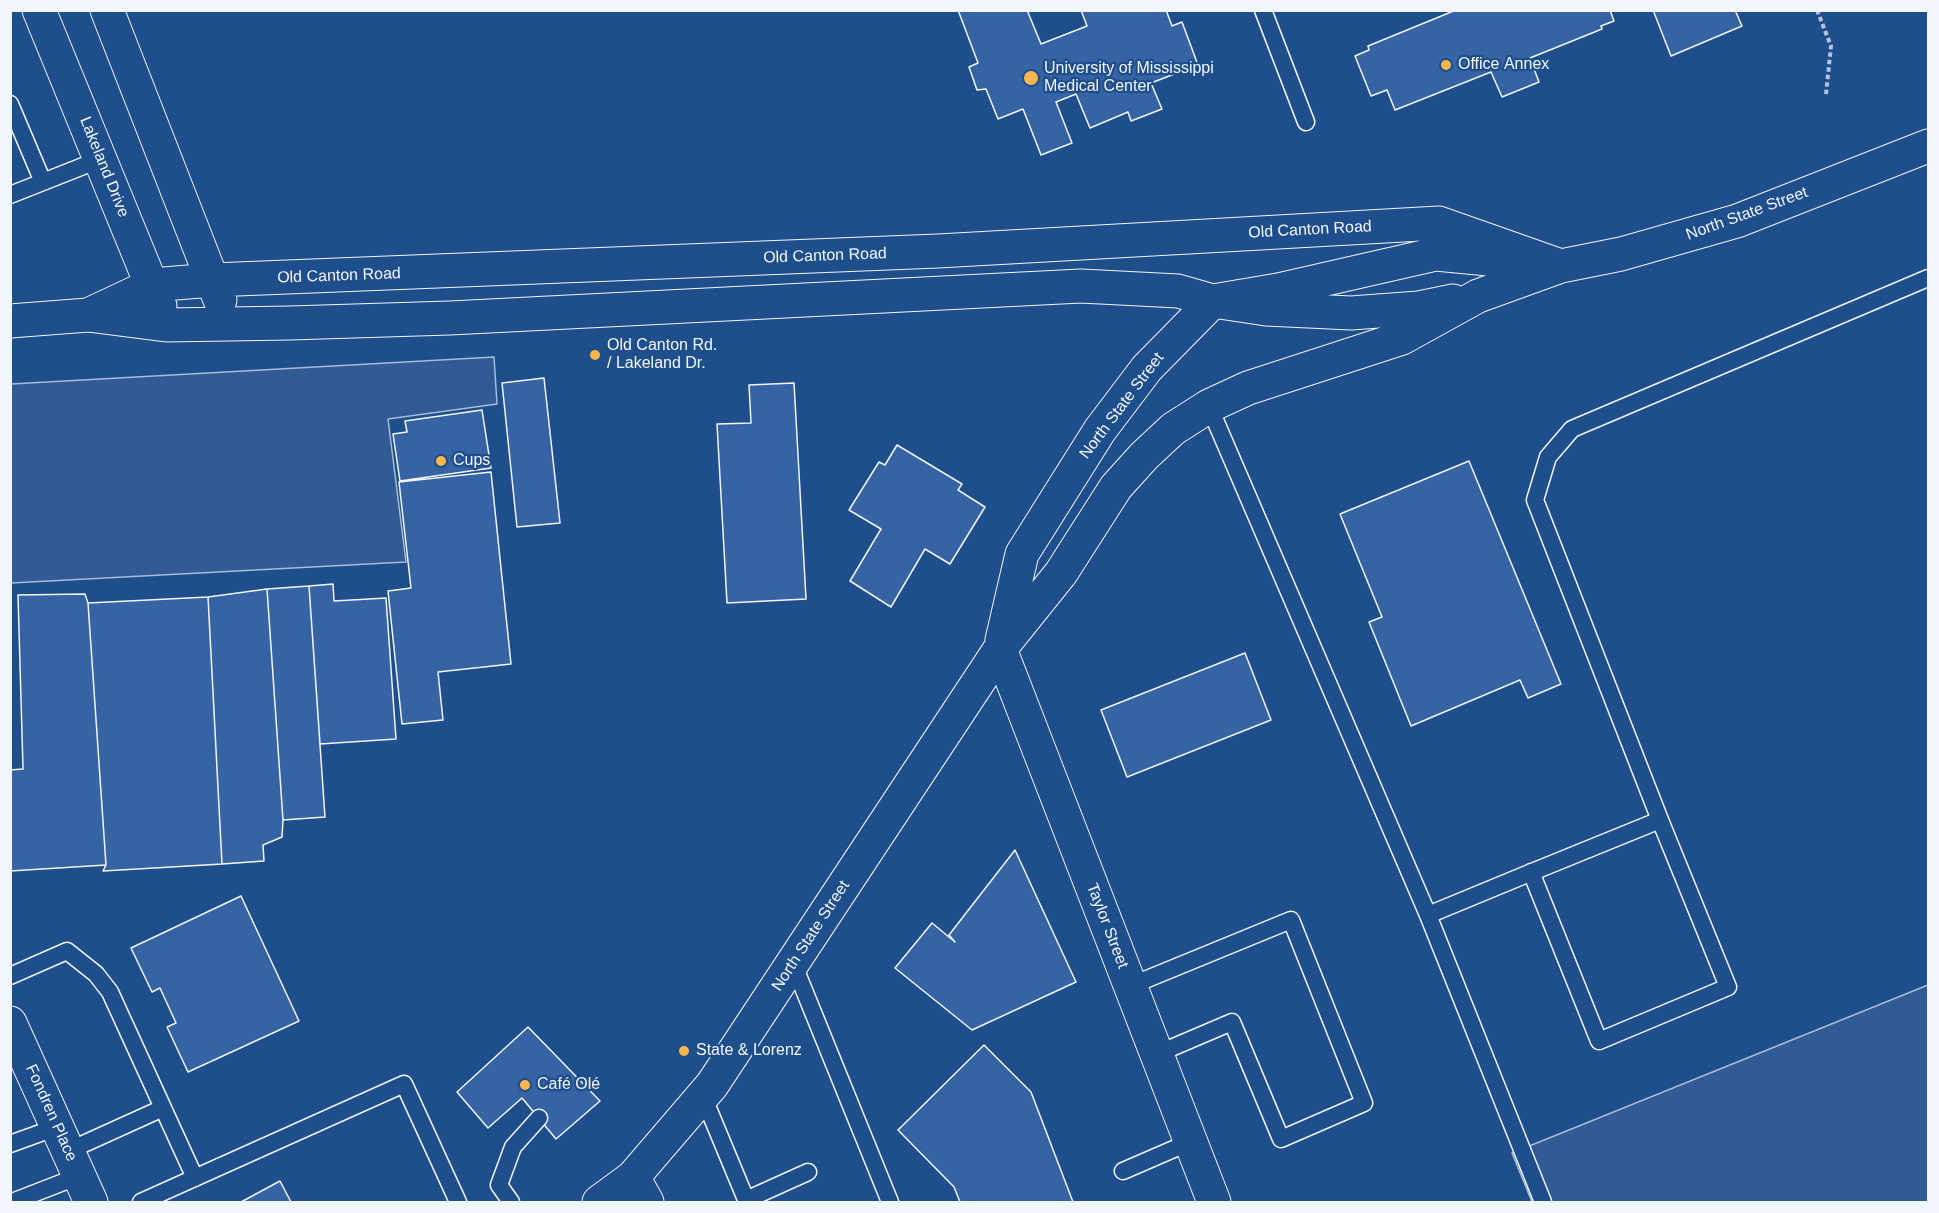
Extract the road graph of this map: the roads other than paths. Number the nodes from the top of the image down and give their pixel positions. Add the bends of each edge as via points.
1 (39, 10) edge
2 (107, 10) edge
3 (1263, 10) edge
4 (10, 105) edge
5 (1306, 122) dead end
6 (14, 126) edge
7 (1929, 146) edge
8 (101, 159) junction
9 (43, 182) junction
10 (10, 195) edge
11 (1561, 266) junction
12 (1929, 278) edge
13 (212, 280) junction
14 (152, 285) junction
15 (1478, 296) junction
16 (1213, 301) junction
17 (88, 315) junction
18 (10, 321) edge
19 (166, 325) junction
20 (228, 325) junction
21 (1209, 406) junction
22 (1000, 649) junction
23 (1660, 820) junction
24 (1531, 872) junction
25 (1428, 915) junction
26 (793, 963) junction
27 (10, 976) edge
28 (1130, 986) junction
29 (10, 1023) edge
30 (1157, 1054) junction
31 (18, 1059) edge
32 (703, 1096) junction
33 (163, 1108) junction
34 (539, 1118) dead end
35 (1190, 1142) junction
36 (10, 1144) edge
37 (74, 1164) edge
38 (1123, 1171) dead end
39 (808, 1172) dead end
40 (195, 1178) junction
41 (640, 1190) edge
42 (746, 1201) edge
43 (12, 1203) edge
44 (141, 1203) edge
45 (458, 1203) edge
46 (511, 1203) edge
47 (598, 1203) edge
48 (890, 1203) edge
49 (1214, 1203) edge
50 (1544, 1203) edge

1 - 8 main road, Lakeland Drive
2 - 13 main road
3 - 5 lane
4 - 6 lane
6 - 9 lane
7 - 11 main road, North State Street via 1737,221 1621,254
8 - 9 lane
8 - 14 main road, Lakeland Drive
9 - 10 lane
11 - 13 main road, Old Canton Road via 1439,223 938,251
11 - 15 main road, North State Street
11 - 16 main road, North State Street via 1436,254
12 - 23 lane via 1572,429 1548,457 1535,500
13 - 14 main road, Old Canton Road
13 - 20 main road
14 - 17 main road, Old Canton Road
14 - 19 main road, Lakeland Drive
15 - 16 main road, Old Canton Road via 1419,308 1351,313 1266,309
15 - 21 main road, North State Street via 1402,338 1248,388
16 - 20 main road, Old Canton Road via 1178,291 1081,286 450,318
16 - 22 main road, North State Street via 1140,377 1100,430 1022,554
17 - 18 main road, Old Canton Road
17 - 19 main road, Old Canton Road
19 - 20 main road, Old Canton Road
21 - 22 main road, North State Street via 1173,429 1116,487 1061,573
21 - 25 lane
22 - 26 main road, North State Street
22 - 28 main road, Taylor Street
23 - 24 lane
23 - 24 lane via 1728,987 1599,1041
24 - 25 lane
25 - 50 lane
26 - 32 main road, North State Street
26 - 48 lane
27 - 33 lane via 67,951 96,974 110,992
28 - 30 main road, Taylor Street
28 - 30 lane via 1291,920 1364,1103 1281,1139 1232,1022
29 - 31 main road, Fondren Place
30 - 35 main road, Taylor Street
31 - 37 main road, Fondren Place
32 - 41 main road, North State Street
32 - 42 lane
33 - 37 lane
33 - 40 lane
34 - 46 lane via 513,1147 500,1185
35 - 38 lane
35 - 49 main road, Taylor Street
36 - 37 lane
37 - 43 lane
39 - 42 lane
40 - 44 lane
40 - 45 lane via 404,1084
41 - 47 main road, North State Street

